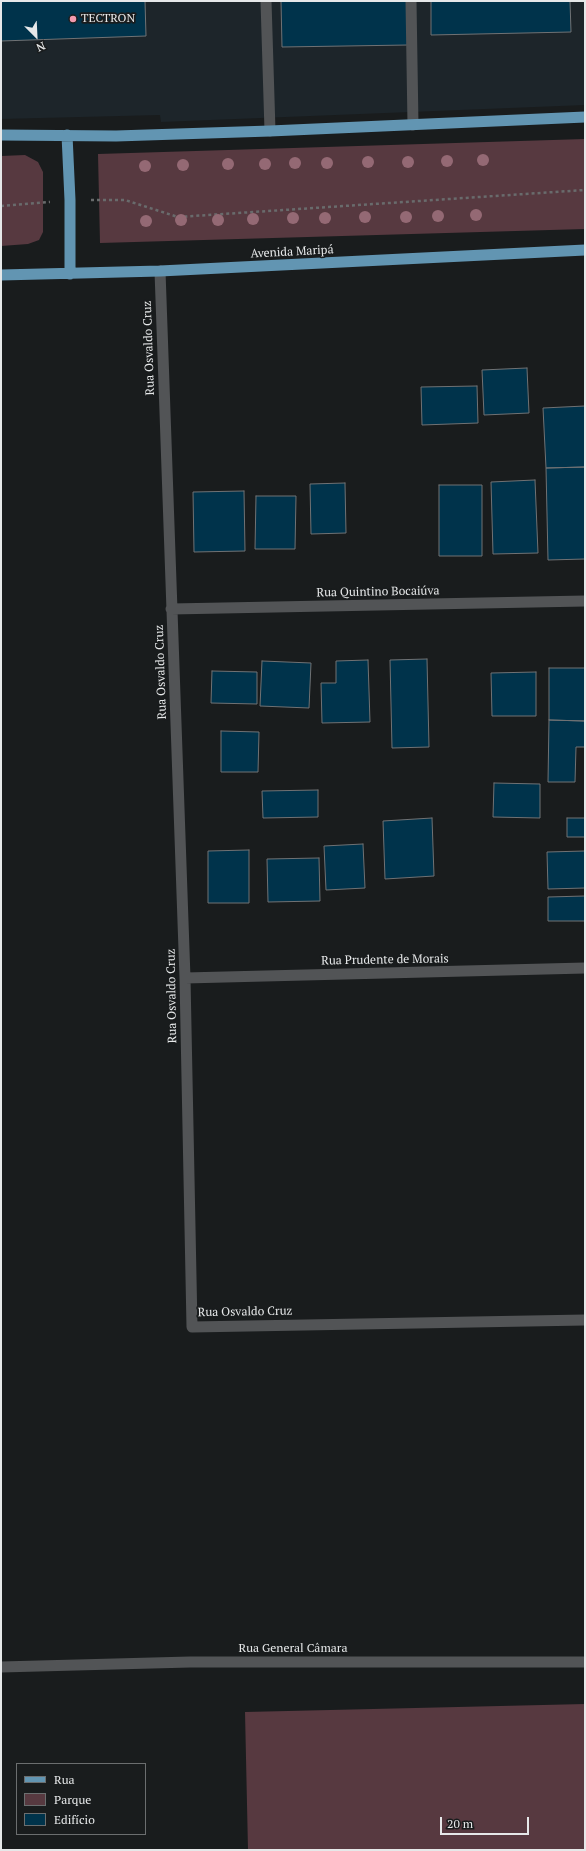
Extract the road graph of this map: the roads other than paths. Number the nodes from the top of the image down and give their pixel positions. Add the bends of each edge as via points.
1 (266, 1) edge
2 (411, 1) edge
3 (585, 117) edge
4 (413, 125) junction
5 (270, 131) junction
6 (1, 135) edge
7 (67, 135) junction
8 (585, 250) edge
9 (160, 271) junction
10 (70, 274) junction
11 (1, 275) edge
12 (585, 601) edge
13 (171, 609) junction
14 (585, 968) edge
15 (185, 978) junction
16 (585, 1320) edge
17 (585, 1662) edge
18 (1, 1667) edge

1 - 5 street
2 - 4 street
3 - 4 main road
4 - 5 main road
5 - 7 main road
6 - 7 main road
7 - 10 main road
8 - 9 main road, Avenida Maripá
9 - 10 main road, Avenida Maripá
9 - 13 street, Rua Osvaldo Cruz
10 - 11 main road, Avenida Maripá
12 - 13 street, Rua Quintino Bocaiúva
13 - 15 street, Rua Osvaldo Cruz
14 - 15 street, Rua Prudente de Morais
15 - 16 street, Rua Osvaldo Cruz via 192,1327
17 - 18 street, Rua General Câmara via 190,1662

